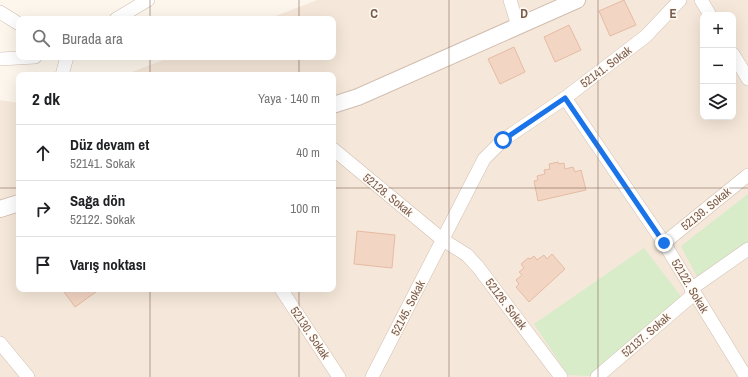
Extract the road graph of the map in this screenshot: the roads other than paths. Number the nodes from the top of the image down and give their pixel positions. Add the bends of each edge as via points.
1 (148, 0) edge
2 (510, 0) edge
3 (577, 0) edge
4 (680, 0) edge
5 (701, 0) edge
6 (0, 12) edge
7 (708, 12) edge
8 (121, 16) edge
9 (16, 22) edge
10 (518, 26) junction
11 (16, 58) edge
12 (0, 59) edge
13 (736, 59) edge
14 (66, 60) edge
15 (63, 72) edge
16 (748, 80) edge
17 (565, 98) junction
18 (336, 104) edge
19 (336, 151) edge
20 (748, 174) edge
21 (16, 204) edge
22 (0, 209) edge
23 (443, 240) junction
24 (664, 243) junction
25 (748, 249) edge
26 (693, 291) junction
27 (283, 292) edge
28 (0, 343) edge
29 (28, 377) edge
30 (339, 377) edge
31 (372, 377) edge
32 (561, 377) edge
33 (597, 377) edge
34 (746, 377) edge

1 - 8 street
2 - 10 street
3 - 10 street
4 - 17 street, 52141. Sokak via 646,36
5 - 7 street
6 - 9 street
10 - 18 street via 358,97
11 - 12 street
13 - 16 street
14 - 15 street
17 - 23 street, 52141. Sokak via 503,140 484,159
17 - 24 street, 52122. Sokak
19 - 23 street, 52128. Sokak
20 - 24 street, 52139. Sokak
21 - 22 street
23 - 31 street, 52145. Sokak
23 - 32 street, 52126. Sokak via 467,255 478,267
24 - 26 street, 52122. Sokak
25 - 26 street, 52137. Sokak
26 - 33 street, 52137. Sokak
26 - 34 street, 52122. Sokak
27 - 30 street, 52130. Sokak
28 - 29 street

